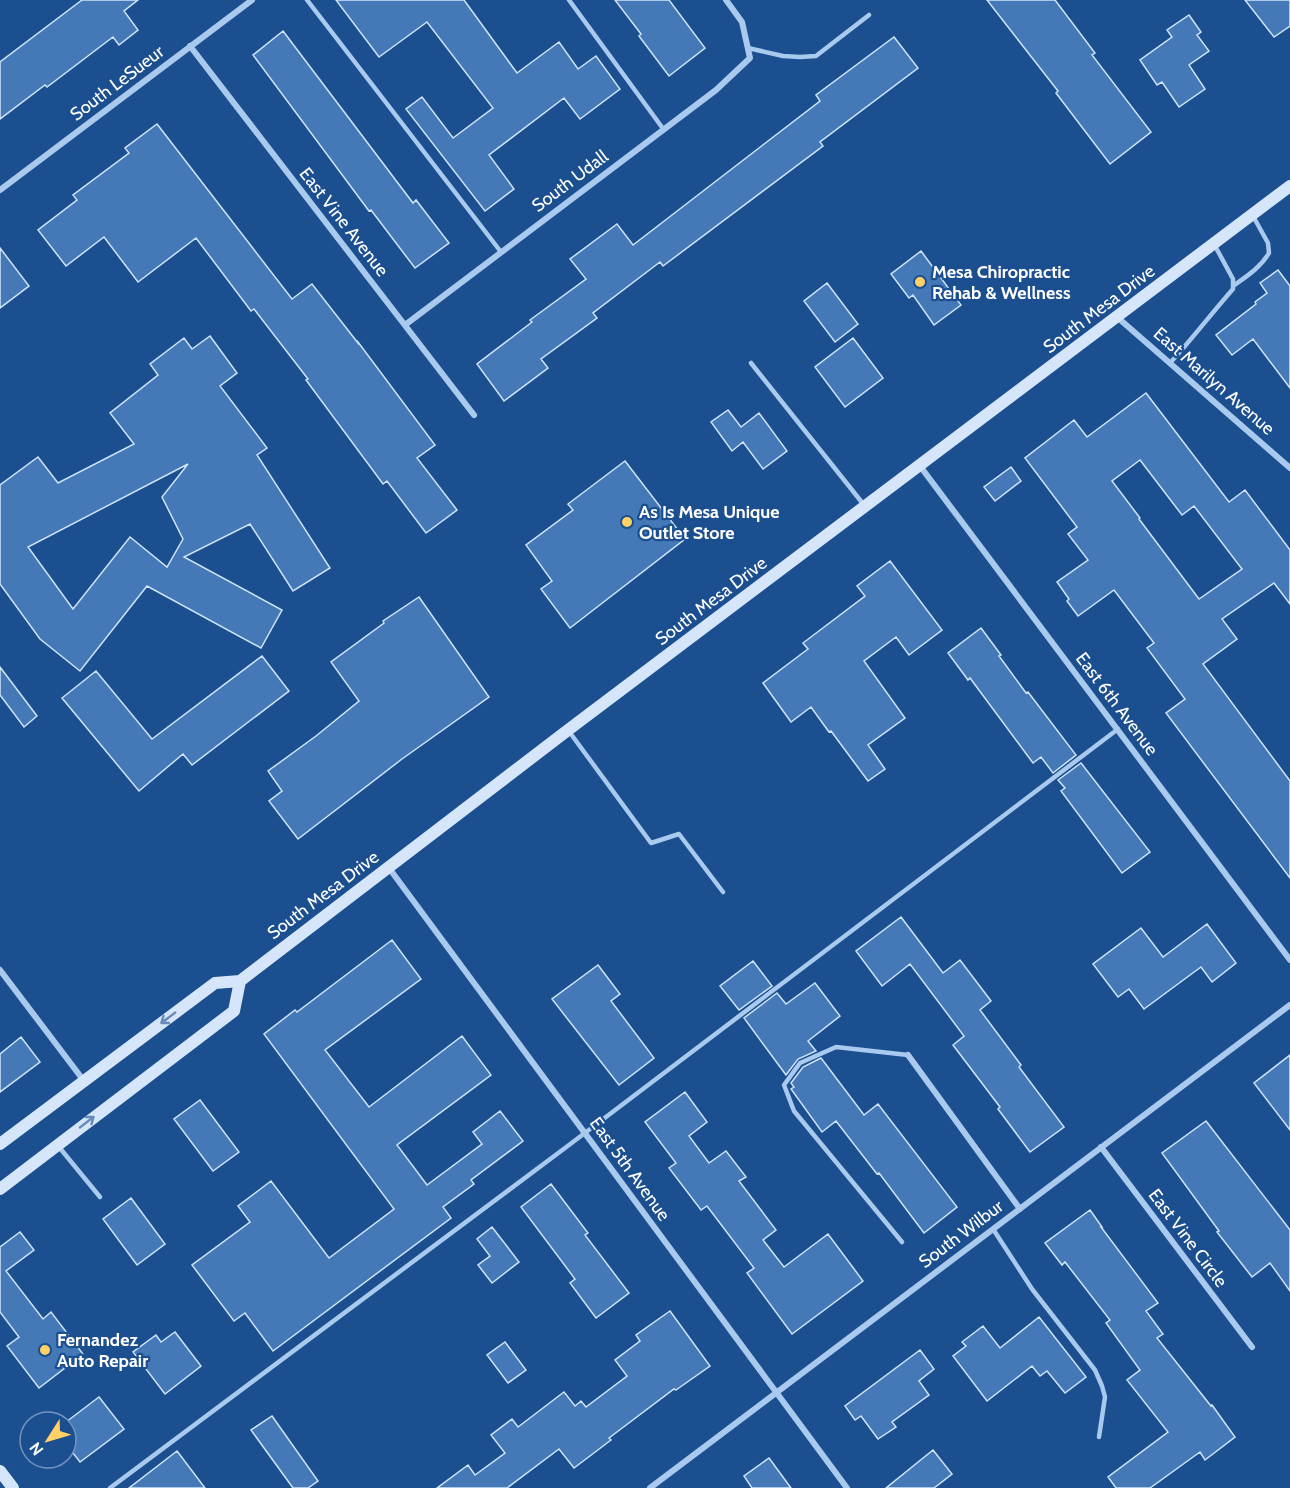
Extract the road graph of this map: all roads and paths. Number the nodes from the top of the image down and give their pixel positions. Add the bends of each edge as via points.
1 (252, 0) edge
2 (307, 0) edge
3 (569, 0) edge
4 (726, 0) edge
5 (869, 15) dead end
6 (190, 46) junction
7 (748, 48) junction
8 (663, 130) junction
9 (1290, 186) edge
10 (0, 190) edge
11 (1252, 215) junction
12 (1214, 243) junction
13 (501, 252) junction
14 (1233, 286) junction
15 (1118, 317) junction
16 (405, 325) junction
17 (751, 363) dead end
18 (1170, 363) junction
19 (474, 415) dead end
20 (920, 466) junction
21 (1290, 468) edge
22 (865, 507) junction
23 (1118, 729) junction
24 (568, 730) junction
25 (389, 868) junction
26 (723, 892) dead end
27 (1290, 960) edge
28 (0, 970) edge
29 (240, 981) junction
30 (1290, 1005) edge
31 (908, 1055) joint
32 (84, 1081) junction
33 (585, 1132) junction
34 (0, 1144) edge
35 (57, 1145) junction
36 (1101, 1147) junction
37 (0, 1189) edge
38 (100, 1197) dead end
39 (1020, 1209) junction
40 (993, 1229) junction
41 (902, 1242) dead end
42 (1252, 1347) dead end
43 (777, 1393) junction
44 (1099, 1437) dead end
45 (0, 1471) edge
46 (13, 1488) edge
47 (110, 1488) edge
48 (650, 1488) edge
49 (847, 1488) edge

1 - 6 street, South LeSueur
2 - 13 lane
3 - 8 lane
4 - 7 street via 742,22
5 - 7 lane via 816,56 783,56
6 - 10 street, South LeSueur
6 - 16 street, East Vine Avenue
7 - 8 street, South Udall via 750,58
8 - 13 street, South Udall
9 - 11 main road, South Mesa Drive
11 - 12 main road, South Mesa Drive
11 - 14 lane via 1268,243 1269,253
12 - 14 lane
12 - 15 main road, South Mesa Drive
13 - 16 street, South Udall
14 - 18 lane
15 - 18 street, East Marilyn Avenue
15 - 20 main road, South Mesa Drive
16 - 19 street, East Vine Avenue
17 - 22 lane
18 - 21 street, East Marilyn Avenue
20 - 22 main road, South Mesa Drive
20 - 23 street, East 6th Avenue
22 - 24 main road, South Mesa Drive
23 - 27 street, East 6th Avenue
23 - 33 lane
24 - 25 main road, South Mesa Drive
24 - 26 lane via 651,843 679,834
25 - 29 main road, South Mesa Drive
25 - 33 street, East 5th Avenue
28 - 32 street
29 -> 32 main road, South Mesa Drive via 215,983
35 -> 29 main road via 234,1011
30 - 36 street, South Wilbur
31 - 39 street
31 - 41 lane via 836,1047 800,1063 784,1085 794,1110
32 - 34 main road, South Mesa Drive
33 - 43 street, East 5th Avenue
33 - 47 lane
35 - 37 main road
35 - 38 lane
36 - 39 street, South Wilbur
36 - 42 street, East Vine Circle
39 - 40 street, South Wilbur
40 - 43 street, South Wilbur
40 - 44 lane via 1032,1289 1095,1370 1105,1397
43 - 48 street, South Wilbur
43 - 49 street, East 5th Avenue
45 - 46 main road

